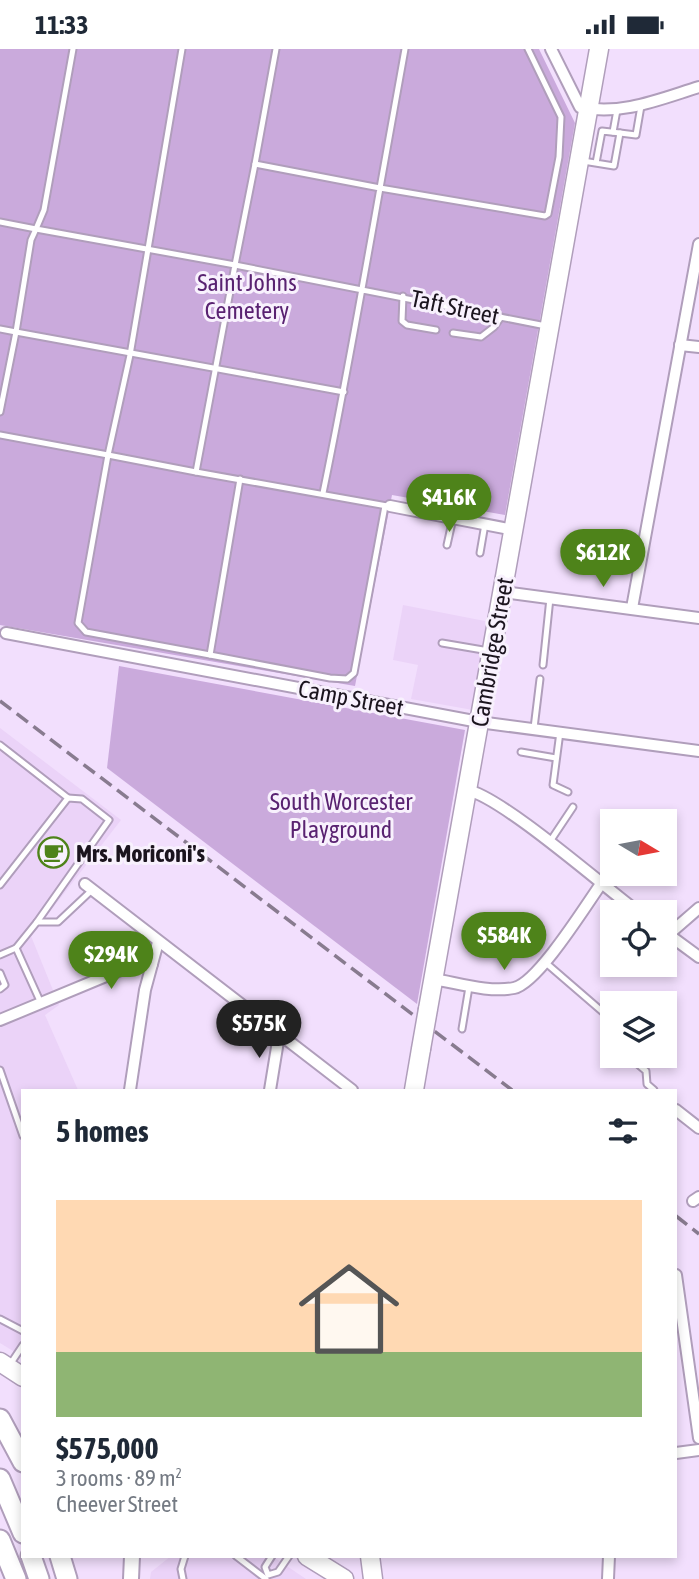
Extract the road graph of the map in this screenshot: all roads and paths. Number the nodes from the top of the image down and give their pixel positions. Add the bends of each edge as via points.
1 (73, 49) edge
2 (183, 49) edge
3 (276, 49) edge
4 (405, 49) edge
5 (529, 49) edge
6 (551, 49) edge
7 (599, 49) edge
8 (699, 87) edge
9 (641, 105) junction
10 (590, 109) junction
11 (617, 110) junction
12 (616, 132) junction
13 (588, 162) junction
14 (255, 164) junction
15 (380, 188) junction
16 (0, 222) edge
17 (36, 229) junction
18 (699, 244) edge
19 (147, 247) junction
20 (235, 265) junction
21 (362, 288) junction
22 (403, 296) junction
23 (501, 317) junction
24 (549, 327) junction
25 (0, 329) edge
26 (436, 330) dead end
27 (16, 332) junction
28 (453, 333) dead end
29 (681, 345) junction
30 (699, 347) edge
31 (130, 355) junction
32 (217, 369) junction
33 (344, 392) junction
34 (0, 412) edge
35 (0, 435) edge
36 (108, 455) junction
37 (196, 471) junction
38 (240, 479) junction
39 (323, 493) junction
40 (387, 506) junction
41 (453, 518) junction
42 (485, 524) junction
43 (514, 530) junction
44 (447, 545) dead end
45 (480, 553) dead end
46 (503, 591) junction
47 (550, 599) junction
48 (632, 608) junction
49 (699, 618) edge
50 (6, 633) dead end
51 (442, 643) dead end
52 (492, 651) junction
53 (210, 655) junction
54 (543, 665) dead end
55 (540, 679) dead end
56 (480, 722) junction
57 (534, 729) junction
58 (560, 732) junction
59 (0, 745) edge
60 (699, 751) edge
61 (521, 752) dead end
62 (556, 758) junction
63 (467, 790) junction
64 (568, 792) dead end
65 (68, 798) junction
66 (572, 807) dead end
67 (549, 843) junction
68 (600, 883) edge
69 (0, 885) edge
70 (600, 885) edge
71 (604, 886) edge
72 (89, 887) joint
73 (622, 900) edge
74 (699, 908) edge
75 (37, 922) junction
76 (677, 925) edge
77 (677, 940) edge
78 (158, 942) junction
79 (16, 948) junction
80 (0, 955) edge
81 (699, 957) edge
82 (544, 962) junction
83 (152, 964) junction
84 (0, 973) edge
85 (433, 979) junction
86 (470, 985) junction
87 (0, 989) edge
88 (40, 1001) junction
89 (600, 1010) edge
90 (0, 1020) edge
91 (462, 1029) dead end
92 (279, 1035) junction
93 (643, 1068) edge
94 (0, 1070) edge
95 (130, 1089) edge
96 (270, 1089) edge
97 (351, 1089) edge
98 (414, 1089) edge
99 (653, 1089) edge
100 (677, 1111) edge
101 (699, 1128) edge
102 (21, 1130) edge
103 (677, 1282) edge
104 (0, 1318) edge
105 (21, 1330) edge
106 (21, 1349) edge
107 (10, 1369) edge
108 (697, 1419) edge
109 (3, 1424) edge
110 (699, 1438) edge
111 (699, 1450) edge
112 (677, 1453) edge
113 (21, 1458) edge
114 (0, 1479) edge
115 (21, 1528) edge
116 (0, 1540) edge
117 (32, 1558) edge
118 (61, 1558) edge
119 (132, 1558) edge
120 (184, 1558) edge
121 (239, 1558) edge
122 (271, 1558) edge
123 (288, 1558) edge
124 (310, 1558) edge
125 (370, 1558) edge
126 (609, 1558) edge
127 (266, 1578) edge
128 (16, 1579) edge
129 (39, 1579) edge
130 (67, 1579) edge
131 (131, 1579) edge
132 (183, 1579) edge
133 (344, 1579) edge
134 (373, 1579) edge
135 (608, 1579) edge

1 - 17 lane via 44,210
2 - 19 lane
3 - 14 lane
4 - 15 lane
5 - 15 lane via 561,117 548,214
6 - 10 street via 580,107
7 - 10 main road, Cambridge Street
8 - 9 street
9 - 11 street
9 - 12 lane via 635,135
10 - 11 street
10 - 13 main road, Cambridge Street
11 - 12 lane
12 - 13 lane via 602,131
12 - 13 lane via 614,166
13 - 24 main road, Cambridge Street
14 - 15 lane
14 - 20 lane
15 - 21 lane
16 - 17 lane, Taft Street
17 - 19 lane, Taft Street
17 - 27 lane
18 - 29 street
19 - 20 lane, Taft Street
19 - 31 lane
20 - 21 lane, Taft Street
20 - 32 lane
21 - 22 lane, Taft Street
21 - 33 lane
22 - 23 lane, Taft Street
22 - 26 lane via 402,321
23 - 24 lane, Taft Street
23 - 28 lane via 481,337
24 - 43 main road, Cambridge Street
25 - 27 lane
27 - 31 lane
27 - 34 lane
29 - 30 street
29 - 48 street
31 - 32 lane
31 - 36 lane
32 - 33 lane
32 - 37 lane
33 - 39 lane
35 - 36 lane
36 - 37 lane
36 - 53 lane via 80,627 86,632
37 - 38 lane
38 - 39 lane
38 - 53 lane
39 - 40 lane
40 - 41 street
40 - 53 lane via 354,673 347,679
41 - 42 street
41 - 44 lane
42 - 43 street
42 - 45 lane
43 - 46 main road, Cambridge Street
46 - 47 street
46 - 52 main road, Cambridge Street
47 - 48 street
47 - 54 lane
48 - 49 street
50 - 56 street, Camp Street
51 - 52 lane
52 - 56 main road, Cambridge Street
55 - 57 lane
56 - 57 street, Camp Street
56 - 63 main road, Cambridge Street
57 - 58 street, Camp Street
58 - 60 street, Camp Street
58 - 62 lane
59 - 65 lane
61 - 62 lane
62 - 64 lane via 553,785
63 - 67 street via 488,799
63 - 85 main road, Cambridge Street
65 - 69 lane
65 - 75 lane via 82,799 109,820
66 - 67 lane
67 - 68 street
70 - 82 street
71 - 73 street
72 - 75 lane via 58,922
72 - 78 street
74 - 76 street
75 - 79 lane
77 - 81 street
78 - 83 street
78 - 92 street
79 - 80 lane
79 - 88 lane
82 - 86 street via 516,988
82 - 89 lane
83 - 88 street via 123,969
83 - 95 street
84 - 87 lane via 5,985
85 - 86 street
85 - 98 main road, Cambridge Street, bridge
86 - 91 lane
88 - 90 street
92 - 96 street
92 - 97 street
93 - 99 lane
94 - 102 lane
100 - 101 street
103 - 108 street
104 - 105 lane
106 - 107 lane
108 - 110 street
109 - 113 highway
111 - 112 street
114 - 115 highway
116 - 128 highway
117 - 129 highway
118 - 130 highway
119 - 131 street
120 - 132 lane
121 - 127 lane
122 - 127 lane via 265,1567
123 - 127 lane via 278,1572
124 - 133 main road
125 - 134 main road
126 - 135 street

